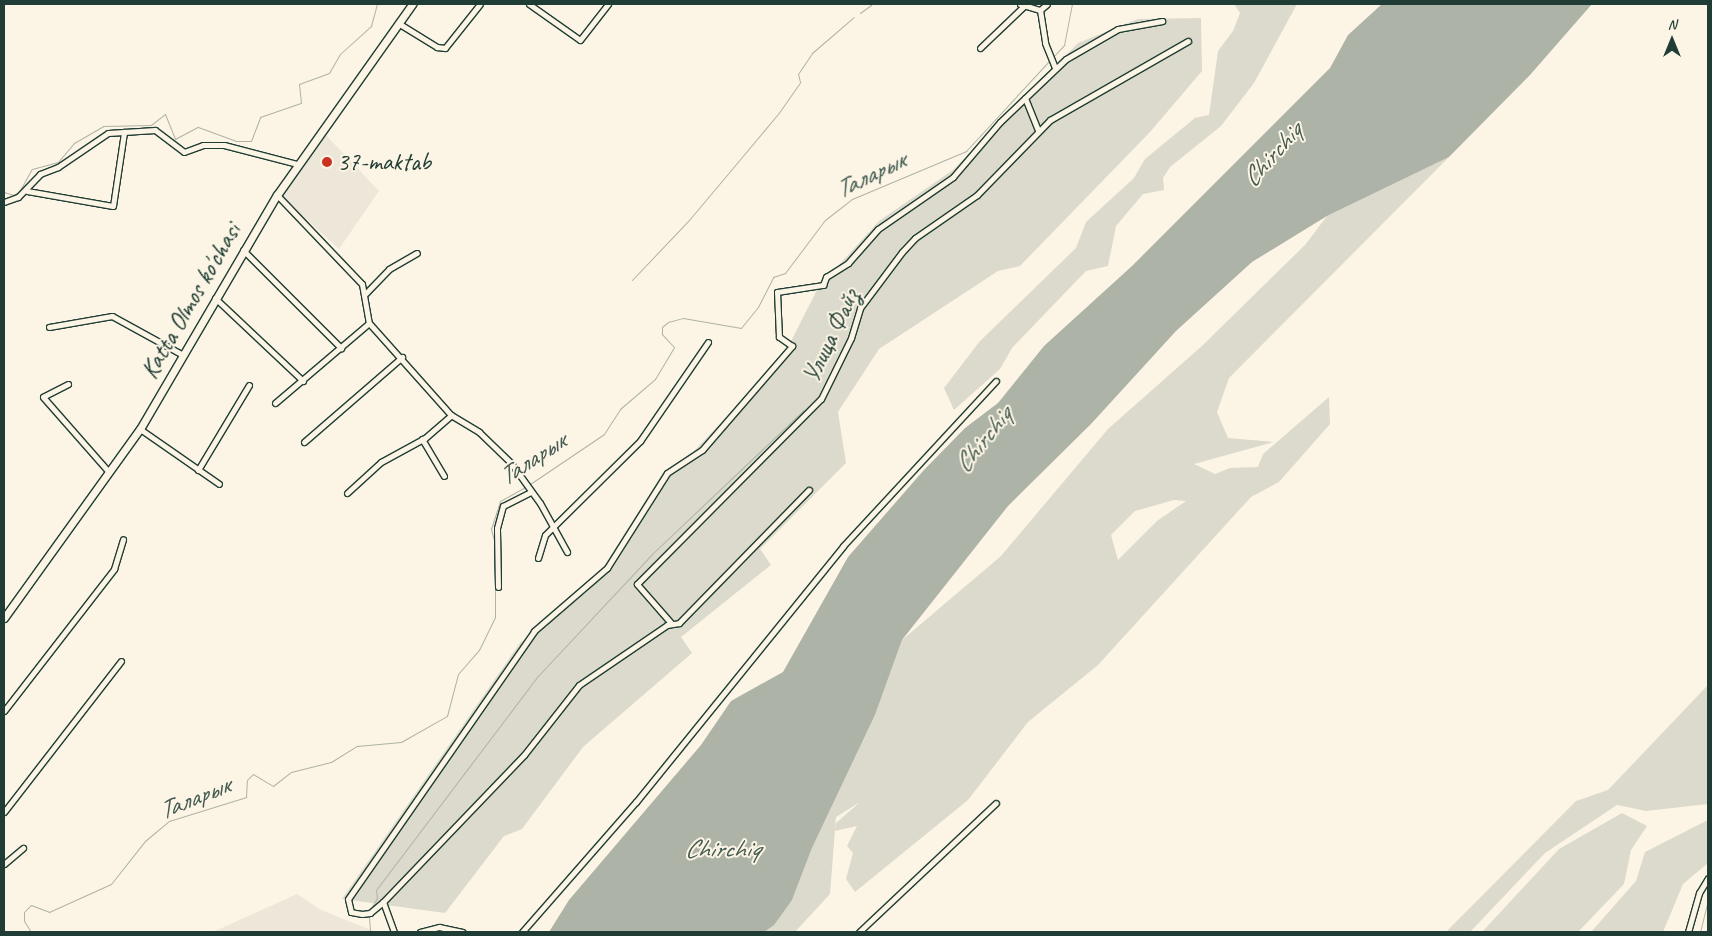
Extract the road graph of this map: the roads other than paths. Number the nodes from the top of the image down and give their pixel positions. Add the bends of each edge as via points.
1 (412, 4) edge
2 (480, 4) edge
3 (529, 4) edge
4 (608, 4) edge
5 (1047, 4) edge
6 (1022, 5) edge
7 (1040, 10) junction
8 (1162, 21) dead end
9 (398, 23) junction
10 (1188, 41) dead end
11 (980, 48) dead end
12 (1052, 63) junction
13 (1025, 98) junction
14 (1038, 130) junction
15 (124, 132) junction
16 (297, 164) junction
17 (27, 191) junction
18 (277, 195) junction
19 (4, 202) edge
20 (243, 250) junction
21 (418, 253) dead end
22 (366, 293) junction
23 (216, 298) junction
24 (368, 323) junction
25 (49, 327) dead end
26 (708, 342) dead end
27 (342, 348) junction
28 (183, 355) junction
29 (402, 357) junction
30 (303, 380) junction
31 (996, 381) dead end
32 (68, 384) dead end
33 (249, 385) dead end
34 (275, 403) dead end
35 (451, 415) junction
36 (140, 430) junction
37 (422, 439) junction
38 (304, 442) dead end
39 (108, 470) junction
40 (198, 470) junction
41 (444, 476) dead end
42 (219, 484) dead end
43 (528, 488) junction
44 (809, 490) dead end
45 (347, 494) dead end
46 (554, 529) junction
47 (123, 539) dead end
48 (567, 552) dead end
49 (538, 558) dead end
50 (498, 587) dead end
51 (4, 618) edge
52 (671, 623) junction
53 (121, 661) dead end
54 (4, 711) edge
55 (996, 803) dead end
56 (4, 812) edge
57 (23, 848) dead end
58 (4, 864) edge
59 (1708, 878) edge
60 (383, 902) junction
61 (394, 932) edge
62 (420, 932) edge
63 (462, 932) edge
64 (522, 932) edge
65 (859, 932) edge
66 (1688, 932) edge

1 - 9 street, Katta Olmos ko'chasi
2 - 9 street via 445,48 437,47
3 - 4 street via 580,40
5 - 7 street
6 - 7 street
6 - 11 street
7 - 12 street
8 - 12 street via 1118,29
9 - 16 street, Katta Olmos ko'chasi
10 - 14 street, Улица Файз
12 - 13 street
13 - 14 street
13 - 60 street via 953,177 878,229 848,262 826,277 823,285 777,292 779,338 792,346 708,443 667,473 607,568 534,630 369,864 346,906 351,912 362,914 370,913
14 - 52 street, Улица Файз via 977,196 915,238 902,252 860,308 851,338 821,399 637,584
15 - 16 street via 155,130 184,152 203,145 224,146
15 - 17 street via 102,135 58,167 40,174
15 - 17 street via 113,206
16 - 18 street, Katta Olmos ko'chasi
17 - 19 street
18 - 20 street, Katta Olmos ko'chasi
18 - 22 street via 362,284
20 - 23 street, Katta Olmos ko'chasi
20 - 27 street
21 - 22 street via 389,269
22 - 24 street
23 - 28 street, Katta Olmos ko'chasi
23 - 30 street
24 - 27 street
24 - 29 street
25 - 28 street via 112,316
26 - 46 street via 640,441
27 - 30 street
28 - 36 street, Katta Olmos ko'chasi
29 - 35 street
29 - 38 street
30 - 34 street
31 - 64 street via 843,546 642,795
32 - 39 street via 43,397
33 - 40 street
35 - 37 street
35 - 43 street via 504,454
36 - 39 street, Katta Olmos ko'chasi
36 - 40 street
37 - 41 street
37 - 45 street via 381,462
39 - 51 street, Katta Olmos ko'chasi
40 - 42 street
43 - 46 street
43 - 50 street via 503,506 497,528
44 - 52 street via 711,587 704,602 679,623
46 - 48 street
46 - 49 street via 545,535
47 - 54 street via 110,574
52 - 60 street via 579,685 524,755
53 - 56 street
55 - 65 street
57 - 58 street
59 - 66 street via 1698,893
60 - 61 street
62 - 63 street via 439,927

